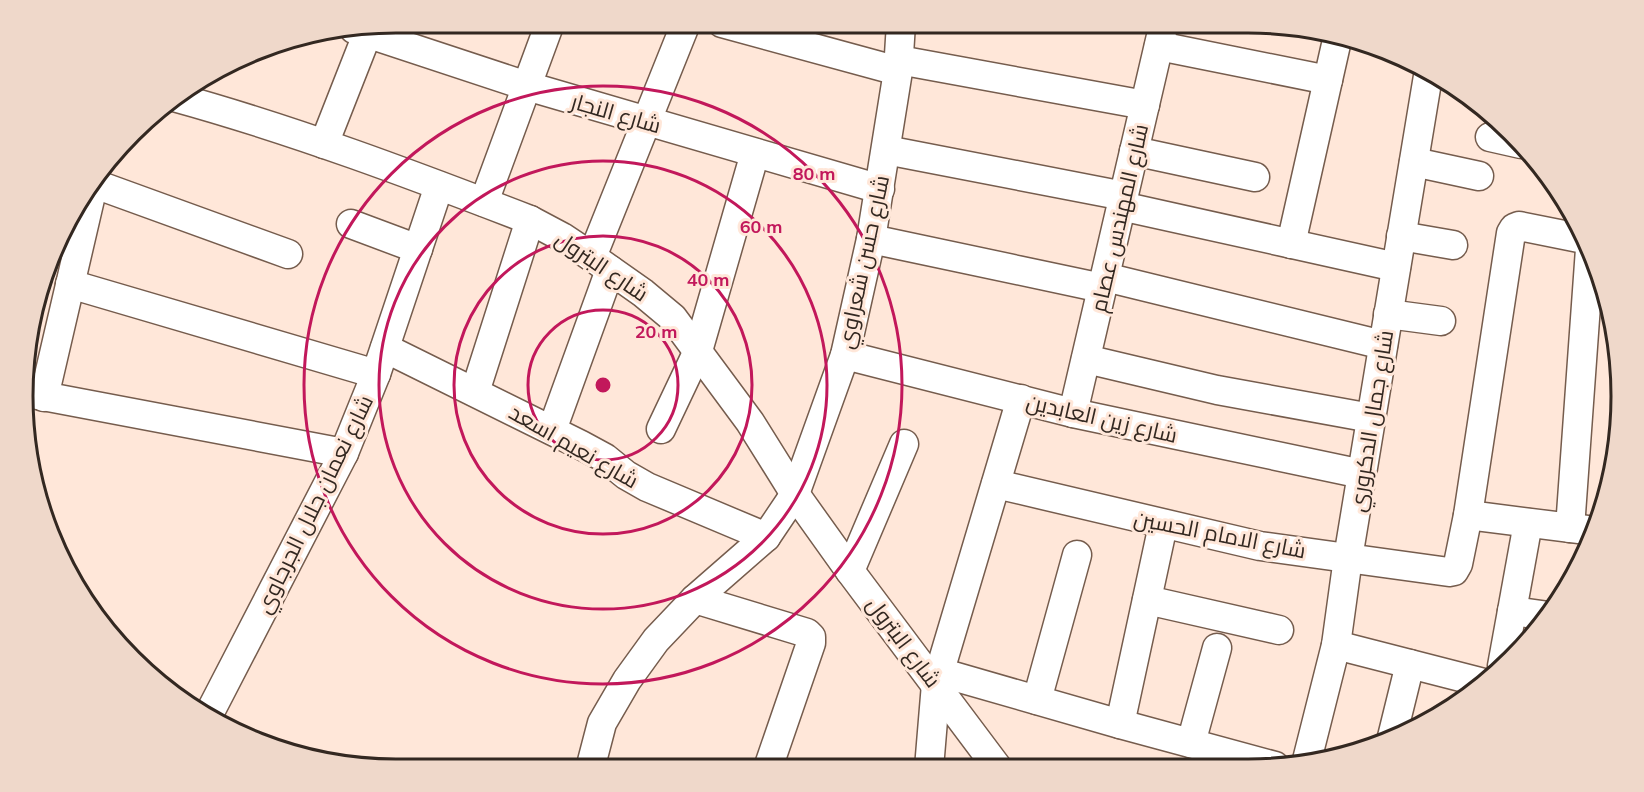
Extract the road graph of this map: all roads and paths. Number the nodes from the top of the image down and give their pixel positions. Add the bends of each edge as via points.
1 (546, 33) edge
2 (682, 33) edge
3 (766, 33) edge
4 (900, 33) edge
5 (1161, 33) edge
6 (1178, 33) edge
7 (375, 34) edge
8 (362, 35) edge
9 (1336, 44) edge
10 (898, 66) junction
11 (1328, 80) junction
12 (1427, 80) edge
13 (527, 86) junction
14 (186, 100) edge
15 (1145, 105) junction
16 (646, 122) junction
17 (1490, 137) dead end
18 (1507, 141) edge
19 (324, 144) junction
20 (886, 150) junction
21 (1134, 151) junction
22 (755, 153) junction
23 (1414, 162) junction
24 (1479, 176) dead end
25 (1255, 177) dead end
26 (439, 186) junction
27 (99, 187) edge
28 (880, 189) junction
29 (90, 200) edge
30 (1123, 201) junction
31 (484, 202) junction
32 (530, 220) junction
33 (351, 224) dead end
34 (1571, 230) edge
35 (1401, 236) junction
36 (871, 239) junction
37 (1291, 244) junction
38 (1453, 245) dead end
39 (418, 249) junction
40 (288, 254) dead end
41 (601, 264) junction
42 (1396, 267) junction
43 (1589, 273) edge
44 (1103, 283) junction
45 (70, 284) junction
46 (1389, 314) junction
47 (1441, 321) dead end
48 (1383, 345) junction
49 (698, 351) junction
50 (845, 355) junction
51 (1086, 360) junction
52 (381, 361) junction
53 (475, 392) junction
54 (36, 395) edge
55 (1021, 399) junction
56 (1073, 413) junction
57 (1371, 418) junction
58 (661, 429) dead end
59 (552, 430) junction
60 (904, 444) dead end
61 (344, 453) junction
62 (1362, 474) junction
63 (996, 484) junction
64 (795, 494) junction
65 (1468, 515) junction
66 (1528, 523) junction
67 (1163, 525) junction
68 (1583, 529) edge
69 (766, 537) junction
70 (1077, 555) dead end
71 (1348, 558) junction
72 (850, 571) junction
73 (695, 599) junction
74 (1147, 600) junction
75 (1512, 611) junction
76 (1538, 614) edge
77 (1279, 630) dead end
78 (1336, 645) junction
79 (1217, 648) dead end
80 (1504, 654) edge
81 (1410, 664) junction
82 (938, 678) junction
83 (1473, 680) edge
84 (1037, 700) junction
85 (212, 709) edge
86 (1120, 724) junction
87 (1394, 728) edge
88 (1191, 743) junction
89 (1309, 754) edge
90 (593, 759) edge
91 (771, 759) edge
92 (930, 759) edge
93 (992, 759) edge
94 (1249, 759) edge

1 - 13 street
2 - 16 street
3 - 10 street
4 - 10 street, شارع حسن شعراوي
5 - 15 street, شارع المهندس عصام
6 - 11 street
7 - 13 street, شارع النجار
8 - 19 street
9 - 11 street
10 - 15 street
10 - 20 street, شارع حسن شعراوي
11 - 37 street
12 - 23 street, شارع جمال الدكروري
13 - 16 street, شارع النجار
13 - 31 street
14 - 19 street, شارع البترول
15 - 21 street, شارع المهندس عصام
16 - 22 street, شارع النجار
16 - 41 street
17 - 18 street
19 - 26 street, شارع البترول
20 - 28 street, شارع حسن شعراوي
20 - 30 street
21 - 25 street
21 - 30 street, شارع المهندس عصام
22 - 28 street, شارع النجار
22 - 49 street
23 - 24 street
23 - 35 street, شارع جمال الدكروري
26 - 31 street, شارع البترول
26 - 39 street, شارع نعمان جلال الجرجاوي
27 - 40 street
28 - 36 street, شارع حسن شعراوي
29 - 45 street
30 - 37 street
30 - 44 street, شارع المهندس عصام
31 - 32 street, شارع البترول
32 - 41 street, شارع البترول
32 - 53 street
33 - 39 street
34 - 65 street via 1519,226 1511,233
35 - 38 street
35 - 42 street, شارع جمال الدكروري
36 - 44 street
36 - 50 street, شارع حسن شعراوي
37 - 42 street
39 - 52 street, شارع نعمان جلال الجرجاوي
41 - 49 street, شارع البترول via 673,318
41 - 59 street
42 - 46 street, شارع جمال الدكروري
43 - 68 street
44 - 48 street
44 - 51 street, شارع المهندس عصام
45 - 52 street, شارع نعيم اسعد
45 - 54 street
46 - 47 street
46 - 48 street, شارع جمال الدكروري
48 - 57 street, شارع جمال الدكروري
49 - 58 street
49 - 64 street, شارع البترول via 750,422
50 - 55 street, شارع زين العابدين
50 - 64 street, شارع حسن شعراوي
51 - 56 street, شارع المهندس عصام
51 - 57 street via 1217,390
52 - 53 street, شارع نعيم اسعد
52 - 61 street, شارع نعمان جلال الجرجاوي
53 - 59 street, شارع نعيم اسعد
54 - 61 street
55 - 56 street, شارع زين العابدين
55 - 63 street
56 - 62 street, شارع زين العابدين
57 - 62 street, شارع جمال الدكروري
59 - 69 street, شارع نعيم اسعد via 605,458 647,487
60 - 72 street
61 - 85 street, شارع نعمان جلال الجرجاوي
62 - 71 street, شارع جمال الدكروري
63 - 67 street, شارع الامام الحسين
63 - 82 street
64 - 69 street, شارع حسن شعراوي
64 - 72 street, شارع البترول
65 - 66 street
65 - 71 street, شارع الامام الحسين via 1454,571
66 - 68 street
66 - 75 street
67 - 71 street, شارع الامام الحسين via 1260,546
67 - 74 street
69 - 73 street, شارع حسن شعراوي
70 - 84 street
71 - 78 street, شارع جمال الدكروري
72 - 82 street, شارع البترول
73 - 90 street, شارع حسن شعراوي via 656,640 627,680 602,723
73 - 91 street via 811,637
74 - 77 street
74 - 86 street
75 - 76 street
75 - 80 street
78 - 81 street
78 - 89 street, شارع جمال الدكروري
79 - 88 street
81 - 83 street
81 - 87 street
82 - 84 street
82 - 92 street
82 - 93 street, شارع البترول
84 - 86 street
86 - 88 street
88 - 94 street

